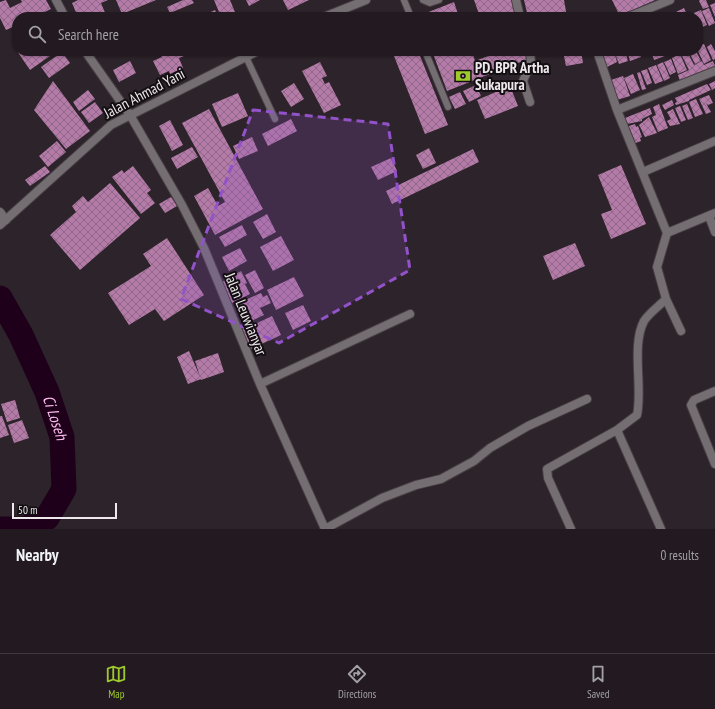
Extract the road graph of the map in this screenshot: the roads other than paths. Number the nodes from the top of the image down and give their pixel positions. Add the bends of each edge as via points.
1 (56, 0) edge
2 (366, 0) edge
3 (404, 0) edge
4 (423, 0) edge
5 (439, 0) edge
6 (516, 0) edge
7 (670, 0) edge
8 (62, 12) edge
9 (336, 12) edge
10 (410, 12) edge
11 (519, 12) edge
12 (640, 12) edge
13 (89, 56) edge
14 (427, 56) edge
15 (531, 56) edge
16 (599, 56) edge
17 (246, 57) joint
18 (715, 71) edge
19 (530, 102) dead end
20 (448, 107) dead end
21 (617, 110) junction
22 (130, 115) junction
23 (275, 119) dead end
24 (715, 141) edge
25 (643, 172) junction
26 (0, 212) edge
27 (712, 215) edge
28 (3, 223) edge
29 (715, 232) edge
30 (667, 233) junction
31 (666, 299) junction
32 (410, 314) dead end
33 (681, 331) dead end
34 (260, 384) junction
35 (715, 391) edge
36 (587, 399) dead end
37 (617, 430) junction
38 (715, 464) edge
39 (325, 529) edge
40 (571, 529) edge
41 (661, 529) edge

1 - 8 street
2 - 9 street
3 - 10 lane
4 - 5 lane via 430,3
6 - 11 street
7 - 12 street
13 - 22 street, Jalan Leuwianyar
14 - 20 lane
15 - 19 street via 532,63 523,81
16 - 21 street
17 - 22 street, Jalan Ahmad Yani
17 - 23 lane
18 - 21 street
21 - 25 street
22 - 28 street, Jalan Ahmad Yani via 103,131
22 - 34 street, Jalan Leuwianyar via 201,242
24 - 25 street
25 - 30 street
26 - 28 street
27 - 29 street
27 - 30 street
30 - 31 street via 656,267
31 - 33 street
31 - 37 street via 642,326 638,349 637,414
32 - 34 street
34 - 39 street, Jalan Leuwianyar
35 - 38 street via 694,400 691,405
36 - 39 street via 528,426 441,479 382,498
37 - 40 street via 546,469
37 - 41 street

